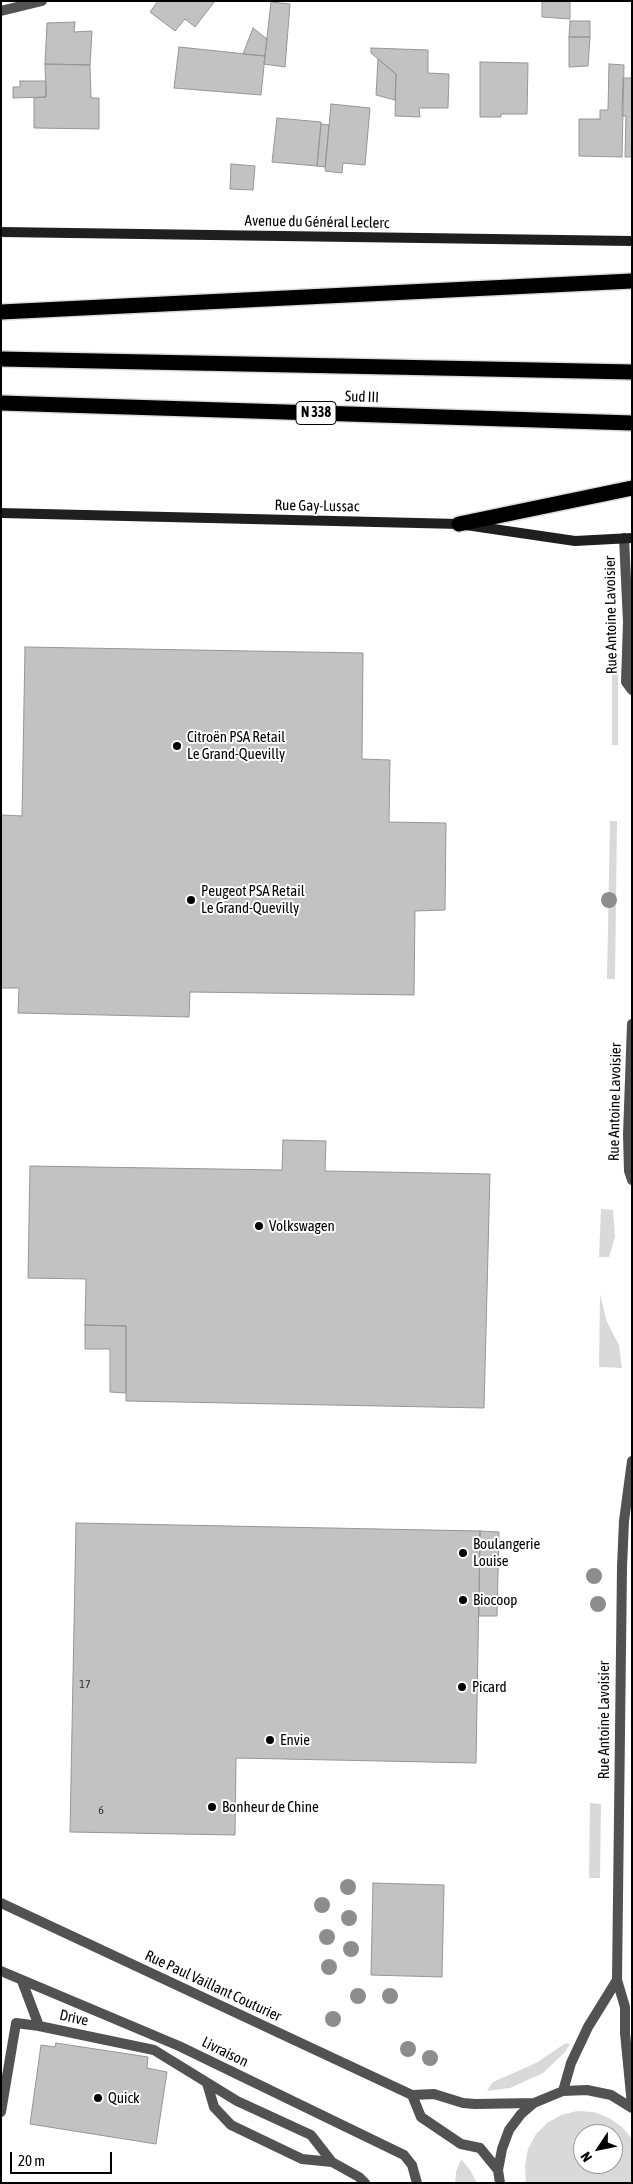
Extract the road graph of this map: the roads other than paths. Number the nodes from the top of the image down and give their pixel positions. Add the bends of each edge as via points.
1 (42, 1) edge
2 (1, 11) edge
3 (1, 232) edge
4 (632, 241) edge
5 (632, 281) edge
6 (1, 312) edge
7 (1, 359) edge
8 (632, 372) edge
9 (1, 403) edge
10 (632, 423) edge
11 (632, 488) edge
12 (1, 513) edge
13 (459, 524) junction
14 (628, 538) edge
15 (632, 690) edge
16 (632, 1024) edge
17 (632, 1180) edge
18 (632, 1461) edge
19 (1, 1903) edge
20 (1, 1972) edge
21 (22, 1980) junction
22 (617, 1980) junction
23 (39, 2026) junction
24 (207, 2083) junction
25 (563, 2091) junction
26 (412, 2095) junction
27 (534, 2103) junction
28 (632, 2106) edge
29 (1, 2112) edge
30 (332, 2162) junction
31 (498, 2170) junction
32 (365, 2183) edge
33 (416, 2183) edge
34 (500, 2183) edge

1 - 2 street
3 - 4 main road, Avenue du Général Leclerc
5 - 6 highway
7 - 8 highway, Sud III
9 - 10 highway, Sud III / N 338
11 - 13 highway
12 - 13 main road, Rue Gay-Lussac
13 - 14 main road, Rue Gay-Lussac via 575,540
14 - 15 street, Rue Antoine Lavoisier via 626,682
16 - 17 street, Rue Antoine Lavoisier via 628,1135
18 - 22 street, Rue Antoine Lavoisier via 622,1567
19 - 26 street, Rue Paul Vaillant Couturier
20 - 21 street, Livraison
21 - 23 street
21 - 33 street, Livraison via 179,2046 404,2155 412,2165
22 - 25 street, Rue Antoine Lavoisier via 582,2039
22 - 28 street, Rue Antoine Lavoisier via 625,2007
23 - 24 street, Drive via 154,2050
23 - 29 street, Drive via 16,2023
24 - 30 street, Drive via 237,2101 311,2135
24 - 30 street, Drive via 214,2107 231,2125 302,2159
25 - 27 street
25 - 28 street via 603,2093
26 - 27 street, Rue Paul Vaillant Couturier via 434,2094 475,2104
26 - 31 street via 421,2116 461,2144 480,2148
27 - 31 street via 510,2130
30 - 32 street, Drive
31 - 34 street

